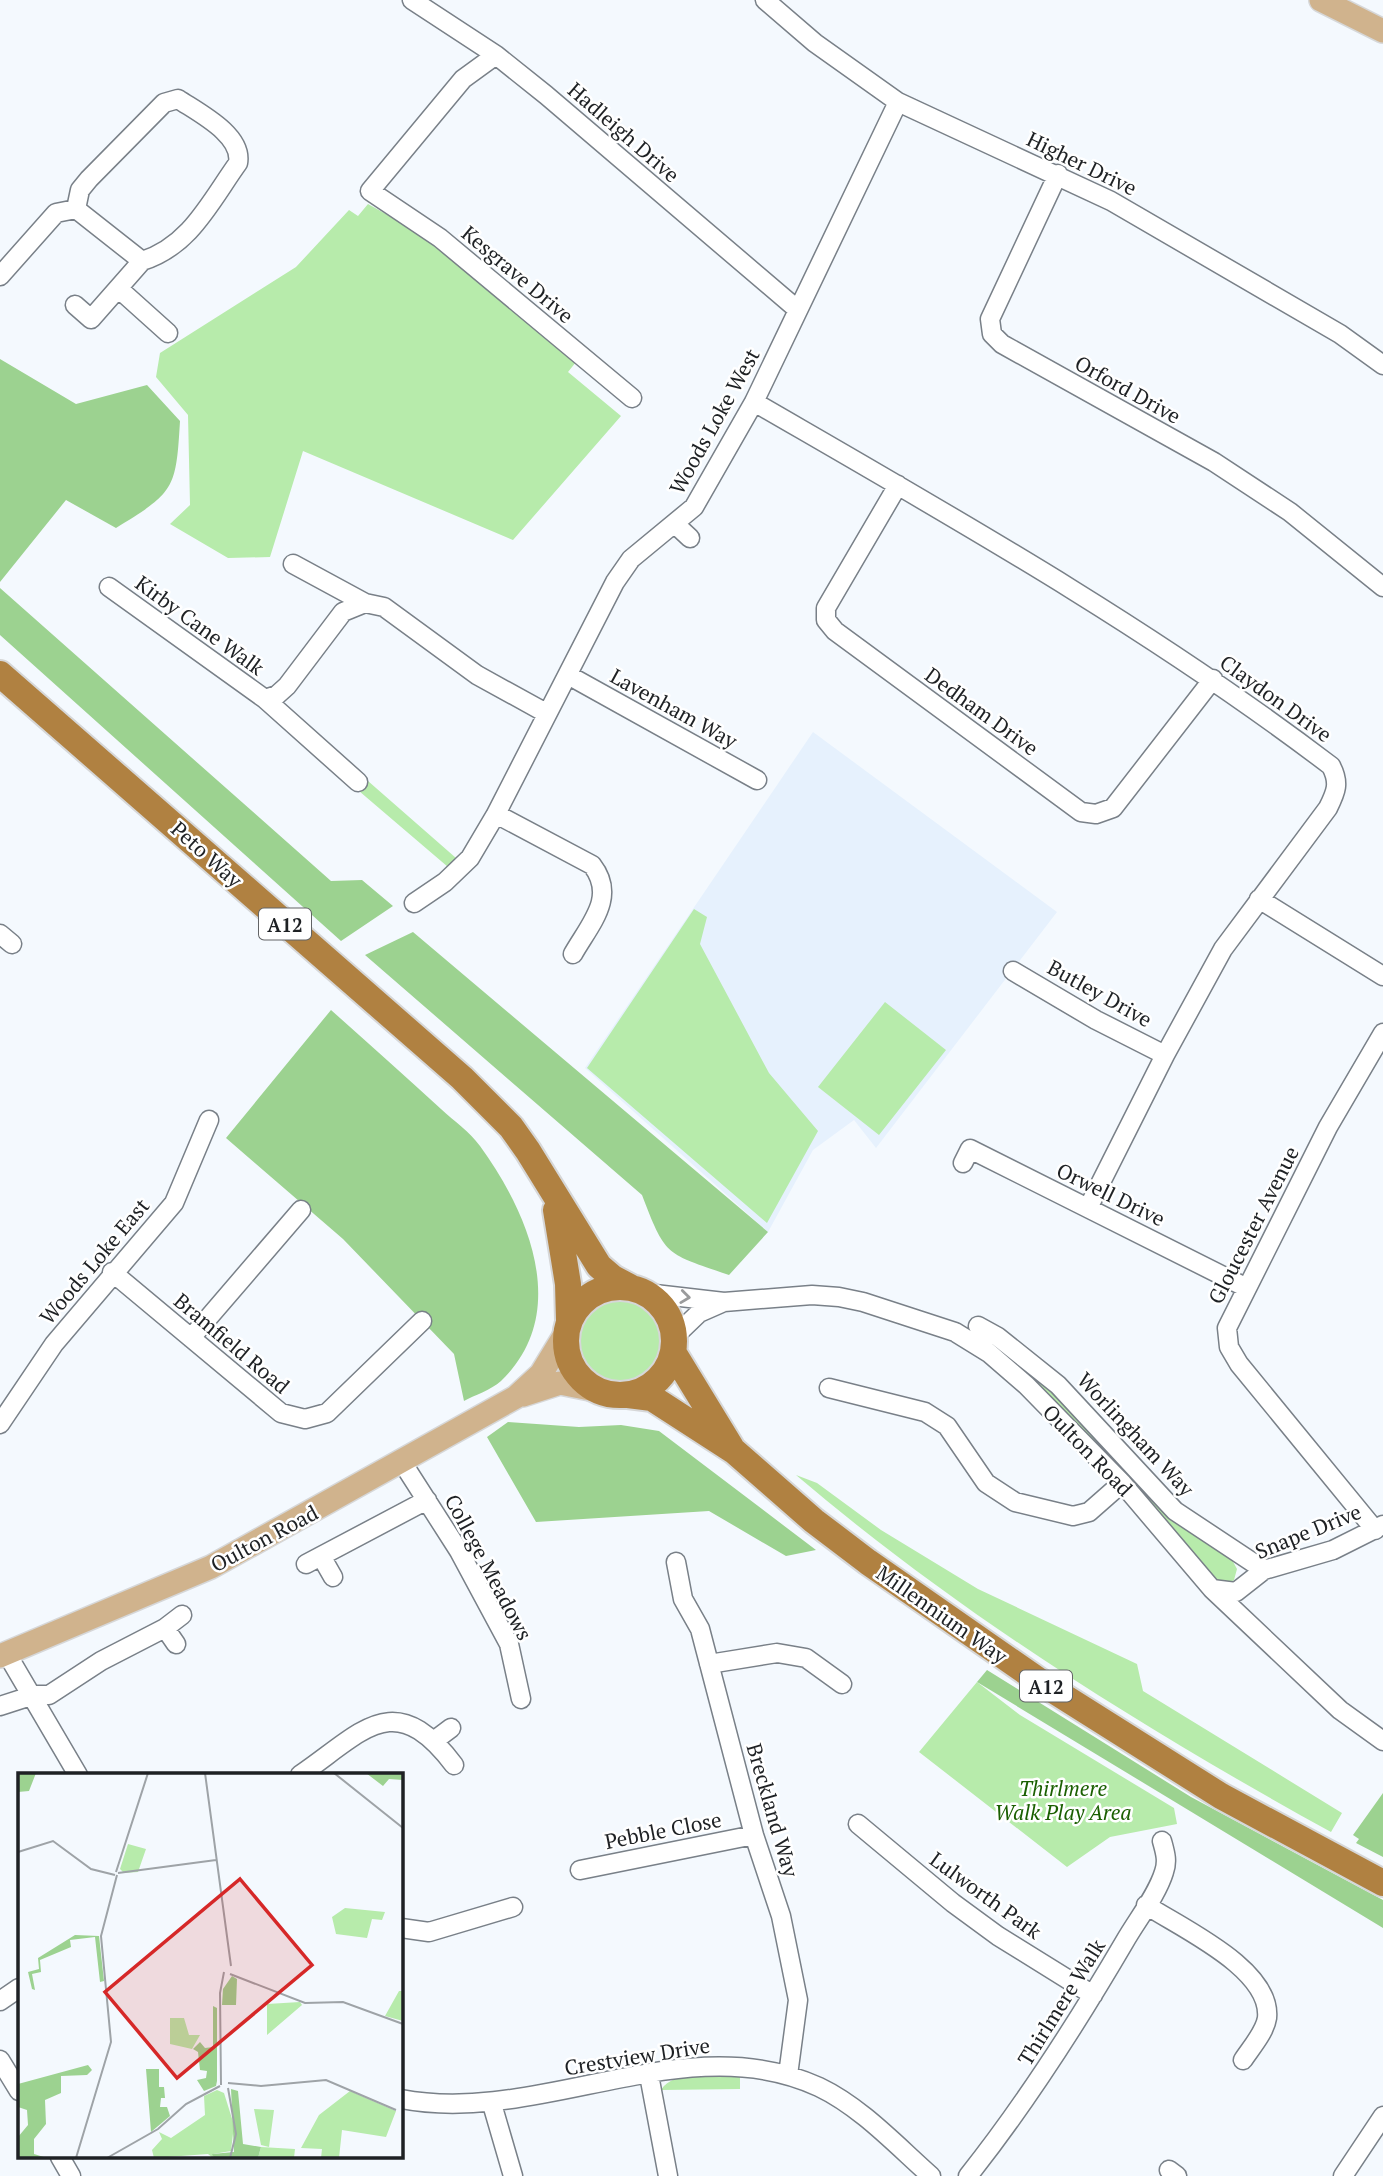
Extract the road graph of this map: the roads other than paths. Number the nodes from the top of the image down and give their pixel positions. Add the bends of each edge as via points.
1 (412, 0) edge
2 (765, 0) edge
3 (1321, 0) edge
4 (1383, 32) edge
5 (496, 55) junction
6 (898, 102) junction
7 (1058, 174) junction
8 (76, 209) junction
9 (142, 261) junction
10 (0, 276) edge
11 (119, 289) junction
12 (75, 305) dead end
13 (798, 310) junction
14 (168, 333) dead end
15 (1383, 365) edge
16 (632, 398) dead end
17 (754, 402) junction
18 (898, 485) junction
19 (675, 524) junction
20 (690, 538) dead end
21 (293, 564) dead end
22 (109, 587) dead end
23 (1383, 587) edge
24 (365, 603) junction
25 (0, 674) edge
26 (568, 674) junction
27 (1213, 679) junction
28 (265, 699) junction
29 (547, 713) junction
30 (757, 780) dead end
31 (358, 782) dead end
32 (496, 814) junction
33 (1259, 898) junction
34 (414, 903) dead end
35 (573, 954) dead end
36 (1013, 971) dead end
37 (1383, 976) edge
38 (1383, 1033) edge
39 (1165, 1055) junction
40 (209, 1120) dead end
41 (963, 1163) dead end
42 (551, 1191) junction
43 (1088, 1208) junction
44 (301, 1210) dead end
45 (112, 1272) junction
46 (1245, 1287) junction
47 (638, 1290) junction
48 (724, 1302) junction
49 (422, 1321) dead end
50 (567, 1326) junction
51 (978, 1326) dead end
52 (191, 1338) junction
53 (674, 1344) junction
54 (829, 1388) dead end
55 (594, 1390) junction
56 (628, 1395) junction
57 (516, 1397) junction
58 (0, 1424) edge
59 (734, 1451) junction
60 (402, 1462) junction
61 (1122, 1483) junction
62 (427, 1500) junction
63 (1379, 1527) edge
64 (676, 1562) dead end
65 (1264, 1570) junction
66 (333, 1577) dead end
67 (1212, 1589) junction
68 (182, 1615) dead end
69 (165, 1628) junction
70 (176, 1644) dead end
71 (4, 1655) edge
72 (709, 1664) junction
73 (842, 1684) dead end
74 (34, 1695) junction
75 (521, 1699) dead end
76 (0, 1706) edge
77 (451, 1728) dead end
78 (435, 1740) junction
79 (1383, 1741) edge
80 (454, 1765) dead end
81 (77, 1773) edge
82 (303, 1773) edge
83 (858, 1824) dead end
84 (754, 1835) junction
85 (1162, 1841) dead end
86 (580, 1870) dead end
87 (1383, 1883) edge
88 (1146, 1905) junction
89 (513, 1907) dead end
90 (402, 1928) edge
91 (18, 1989) edge
92 (1093, 1995) junction
93 (0, 2001) edge
94 (0, 2060) edge
95 (1243, 2060) dead end
96 (649, 2075) junction
97 (788, 2075) junction
98 (18, 2089) edge
99 (402, 2099) edge
100 (492, 2104) junction
101 (1383, 2116) edge
102 (61, 2158) edge
103 (71, 2176) edge
104 (513, 2176) edge
105 (668, 2176) edge
106 (931, 2176) edge
107 (968, 2176) edge
108 (1343, 2176) edge

1 - 5 street, Hadleigh Drive
2 - 6 street, Higher Drive via 815,43
3 - 4 main road
5 - 13 street, Hadleigh Drive
5 - 16 street, Kesgrave Drive via 463,79 365,198 440,238
6 - 7 street, Higher Drive
6 - 13 street, Woods Loke West
7 - 15 street, Higher Drive via 1304,313
7 - 23 street, Orford Drive via 990,319 992,334 1002,344 1214,462 1290,512
8 - 9 street
8 - 9 street via 80,190 89,178 164,103 179,94 234,142 240,152 238,163 184,238 164,254
8 - 10 street via 56,214
9 - 11 street
11 - 12 street via 91,319
11 - 14 street
13 - 17 street, Woods Loke West
17 - 18 street, Claydon Drive
17 - 19 street, Woods Loke West via 694,507
18 - 27 street, Claydon Drive via 1058,579
18 - 27 street, Dedham Drive via 826,608 826,620 1081,812 1096,814 1113,808
19 - 20 street
19 - 26 street, Woods Loke West via 631,559
21 - 24 street
22 - 28 street, Kirby Cane Walk
24 - 28 street, Kirby Cane Walk via 344,612 287,686
24 - 29 street via 384,607 477,675
25 - 42 highway, Peto Way / A12 via 462,1078 510,1127
26 - 29 street, Woods Loke West
26 - 30 street, Lavenham Way
27 - 33 street, Claydon Drive via 1331,766 1337,779 1328,808
28 - 31 street, Kirby Cane Walk
29 - 32 street, Woods Loke West
32 - 34 street, Woods Loke West via 470,858
32 - 35 street via 592,865 600,875 602,903
33 - 37 street
33 - 39 street, Claydon Drive via 1223,949
36 - 39 street, Butley Drive
38 - 46 street, Gloucester Avenue via 1345,1094
39 - 43 street, Claydon Drive
40 - 45 street, Woods Loke East via 174,1203
41 - 43 street, Orwell Drive via 970,1149
42 - 47 highway, Peto Way / A12 via 599,1266
42 - 50 highway, Peto Way / A12 via 561,1231
43 - 46 street, Orwell Drive
44 - 52 street
45 - 52 street, Bramfield Road
45 - 58 street, Woods Loke East via 54,1344
46 - 63 street, Gloucester Avenue via 1227,1328 1229,1347 1238,1364
47 -> 48 street, Oulton Road
47 - 50 highway via 615,1286 594,1293 577,1307
47 - 53 highway via 666,1311
48 - 53 street, Oulton Road via 699,1313
48 - 61 street, Oulton Road via 839,1297 954,1332 989,1353 1026,1385
49 - 52 street, Bramfield Road via 327,1413 305,1419 281,1413
50 - 55 highway via 565,1346 574,1372
50 - 57 main road, Oulton Road via 541,1374
51 - 65 street, Worlingham Way via 1058,1385 1175,1511
53 - 56 highway via 669,1364 653,1385
53 - 59 highway, Millennium Way / A12
54 - 61 street via 925,1412 947,1426 986,1483 1015,1502 1073,1516 1089,1513
55 - 56 highway
55 - 57 main road, Oulton Road via 560,1384
56 - 59 highway, Millennium Way / A12 via 652,1398
57 - 60 main road, Oulton Road
59 - 87 highway, Millennium Way / A12 via 868,1562 1045,1685 1221,1796
60 - 62 street, College Meadows
60 - 71 main road, Oulton Road via 211,1567
61 - 67 street, Oulton Road
62 - 66 street via 314,1560
62 - 75 street, College Meadows via 509,1644
63 - 65 street, Snape Drive via 1334,1550
64 - 72 street, Breckland Way via 683,1599 700,1629
65 - 67 street, Snape Drive via 1236,1592
67 - 79 street, Oulton Road via 1340,1710
68 - 69 street
69 - 70 street
69 - 74 street via 49,1695
71 - 74 street
72 - 73 street via 777,1653 806,1658
72 - 84 street, Breckland Way
74 - 76 street
74 - 81 street
77 - 78 street
78 - 80 street
78 - 82 street via 399,1720 375,1723
83 - 92 street, Lulworth Park via 998,1937
84 - 86 street, Pebble Close
84 - 97 street, Breckland Way via 781,1916 798,2000
85 - 88 street, Thirlmere Walk via 1167,1856 1164,1873
88 - 92 street, Thirlmere Walk
88 - 95 street via 1247,1969 1265,1995 1265,2043
89 - 90 street via 429,1932
91 - 93 street
92 - 107 street, Thirlmere Walk via 1015,2118
94 - 98 street
96 - 97 street, Crestview Drive via 720,2064
96 - 100 street, Crestview Drive
96 - 105 street
97 - 106 street, Crestview Drive via 840,2099
99 - 100 street, Crestview Drive via 430,2105
100 - 104 street
101 - 108 street
102 - 103 street

